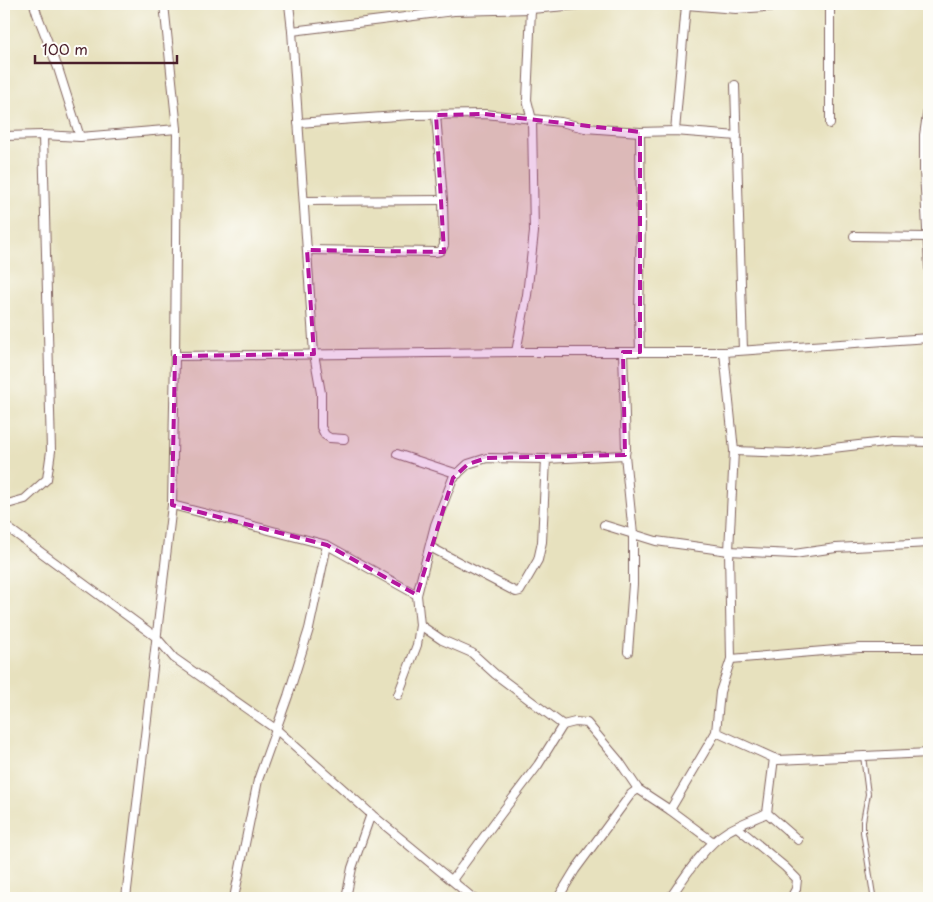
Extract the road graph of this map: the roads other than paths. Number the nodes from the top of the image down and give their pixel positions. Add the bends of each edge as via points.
1 (34, 4) edge
2 (164, 4) edge
3 (289, 4) edge
4 (590, 4) edge
5 (674, 4) edge
6 (808, 4) edge
7 (830, 4) edge
8 (686, 5) edge
9 (531, 10) junction
10 (292, 31) junction
11 (735, 85) dead end
12 (929, 102) edge
13 (436, 115) junction
14 (532, 120) junction
15 (298, 123) junction
16 (830, 124) dead end
17 (177, 129) junction
18 (675, 131) junction
19 (640, 132) junction
20 (44, 135) junction
21 (4, 136) edge
22 (737, 136) junction
23 (80, 137) junction
24 (443, 200) junction
25 (304, 201) junction
26 (854, 236) dead end
27 (928, 237) edge
28 (307, 250) junction
29 (929, 268) edge
30 (929, 338) edge
31 (743, 350) junction
32 (516, 352) junction
33 (623, 352) junction
34 (640, 352) junction
35 (724, 352) junction
36 (314, 354) junction
37 (175, 356) junction
38 (344, 439) dead end
39 (929, 442) edge
40 (734, 451) junction
41 (397, 454) dead end
42 (625, 456) junction
43 (546, 459) junction
44 (458, 474) junction
45 (4, 505) edge
46 (172, 505) junction
47 (4, 524) edge
48 (604, 525) dead end
49 (634, 534) junction
50 (326, 544) junction
51 (929, 544) edge
52 (430, 548) junction
53 (729, 551) junction
54 (417, 595) junction
55 (420, 625) junction
56 (156, 637) junction
57 (929, 648) edge
58 (628, 652) dead end
59 (731, 659) junction
60 (398, 695) dead end
61 (562, 725) junction
62 (277, 730) junction
63 (716, 732) junction
64 (929, 754) edge
65 (863, 756) junction
66 (774, 758) junction
67 (638, 789) junction
68 (670, 810) junction
69 (767, 813) junction
70 (371, 814) junction
71 (737, 827) junction
72 (798, 840) dead end
73 (713, 842) junction
74 (452, 880) junction
75 (465, 895) edge
76 (872, 895) dead end
77 (126, 898) edge
78 (234, 898) edge
79 (346, 898) edge
80 (473, 898) edge
81 (558, 898) edge
82 (670, 898) edge
83 (791, 898) edge

1 - 23 street
2 - 17 street
3 - 10 street
4 - 9 street
5 - 8 street
6 - 8 street via 736,9
7 - 16 street
8 - 18 street
9 - 10 street via 454,11
9 - 14 street via 527,100
10 - 15 street
11 - 22 street
12 - 27 street via 924,135
13 - 14 street via 486,114
13 - 15 street
13 - 24 street
14 - 19 street
14 - 32 street via 534,232
15 - 25 street
17 - 23 street
17 - 37 street
18 - 19 street
18 - 22 street
19 - 34 street
20 - 21 street
20 - 23 street
20 - 45 street via 51,450 47,479 25,499
22 - 31 street
24 - 25 street
24 - 28 street via 444,245 439,252
25 - 28 street
26 - 27 street
27 - 29 street
28 - 36 street
30 - 31 street
31 - 35 street
32 - 33 street
32 - 36 street
33 - 34 street
33 - 42 street
34 - 35 street
35 - 40 street
36 - 37 street
36 - 38 street via 321,394 321,427 324,435
37 - 46 street
39 - 40 street via 892,441 790,453
40 - 53 street
41 - 44 street
42 - 43 street
42 - 49 street
43 - 44 street via 487,458 468,464
43 - 52 street via 542,542 538,560 520,591 516,592
44 - 52 street via 453,478
46 - 50 street
46 - 56 street
47 - 56 street
48 - 49 street
49 - 53 street via 656,541
49 - 58 street
50 - 54 street
50 - 62 street via 309,629
51 - 53 street via 836,548 794,554
52 - 54 street
53 - 59 street
54 - 55 street
55 - 60 street
55 - 61 street via 442,640 472,653
56 - 62 street via 174,658
56 - 77 street
57 - 59 street via 858,648
59 - 63 street via 720,692
61 - 67 street via 587,723
61 - 74 street via 538,765
62 - 70 street
62 - 78 street via 258,780
63 - 66 street
63 - 68 street
64 - 65 street
65 - 66 street
65 - 76 lane via 868,794 863,821
66 - 69 street
67 - 68 street
67 - 81 street via 574,870
68 - 73 street
69 - 71 street
69 - 72 street
70 - 74 street
70 - 79 street via 352,868
71 - 73 street
71 - 83 street via 797,879
73 - 82 street
74 - 75 street
75 - 80 street

